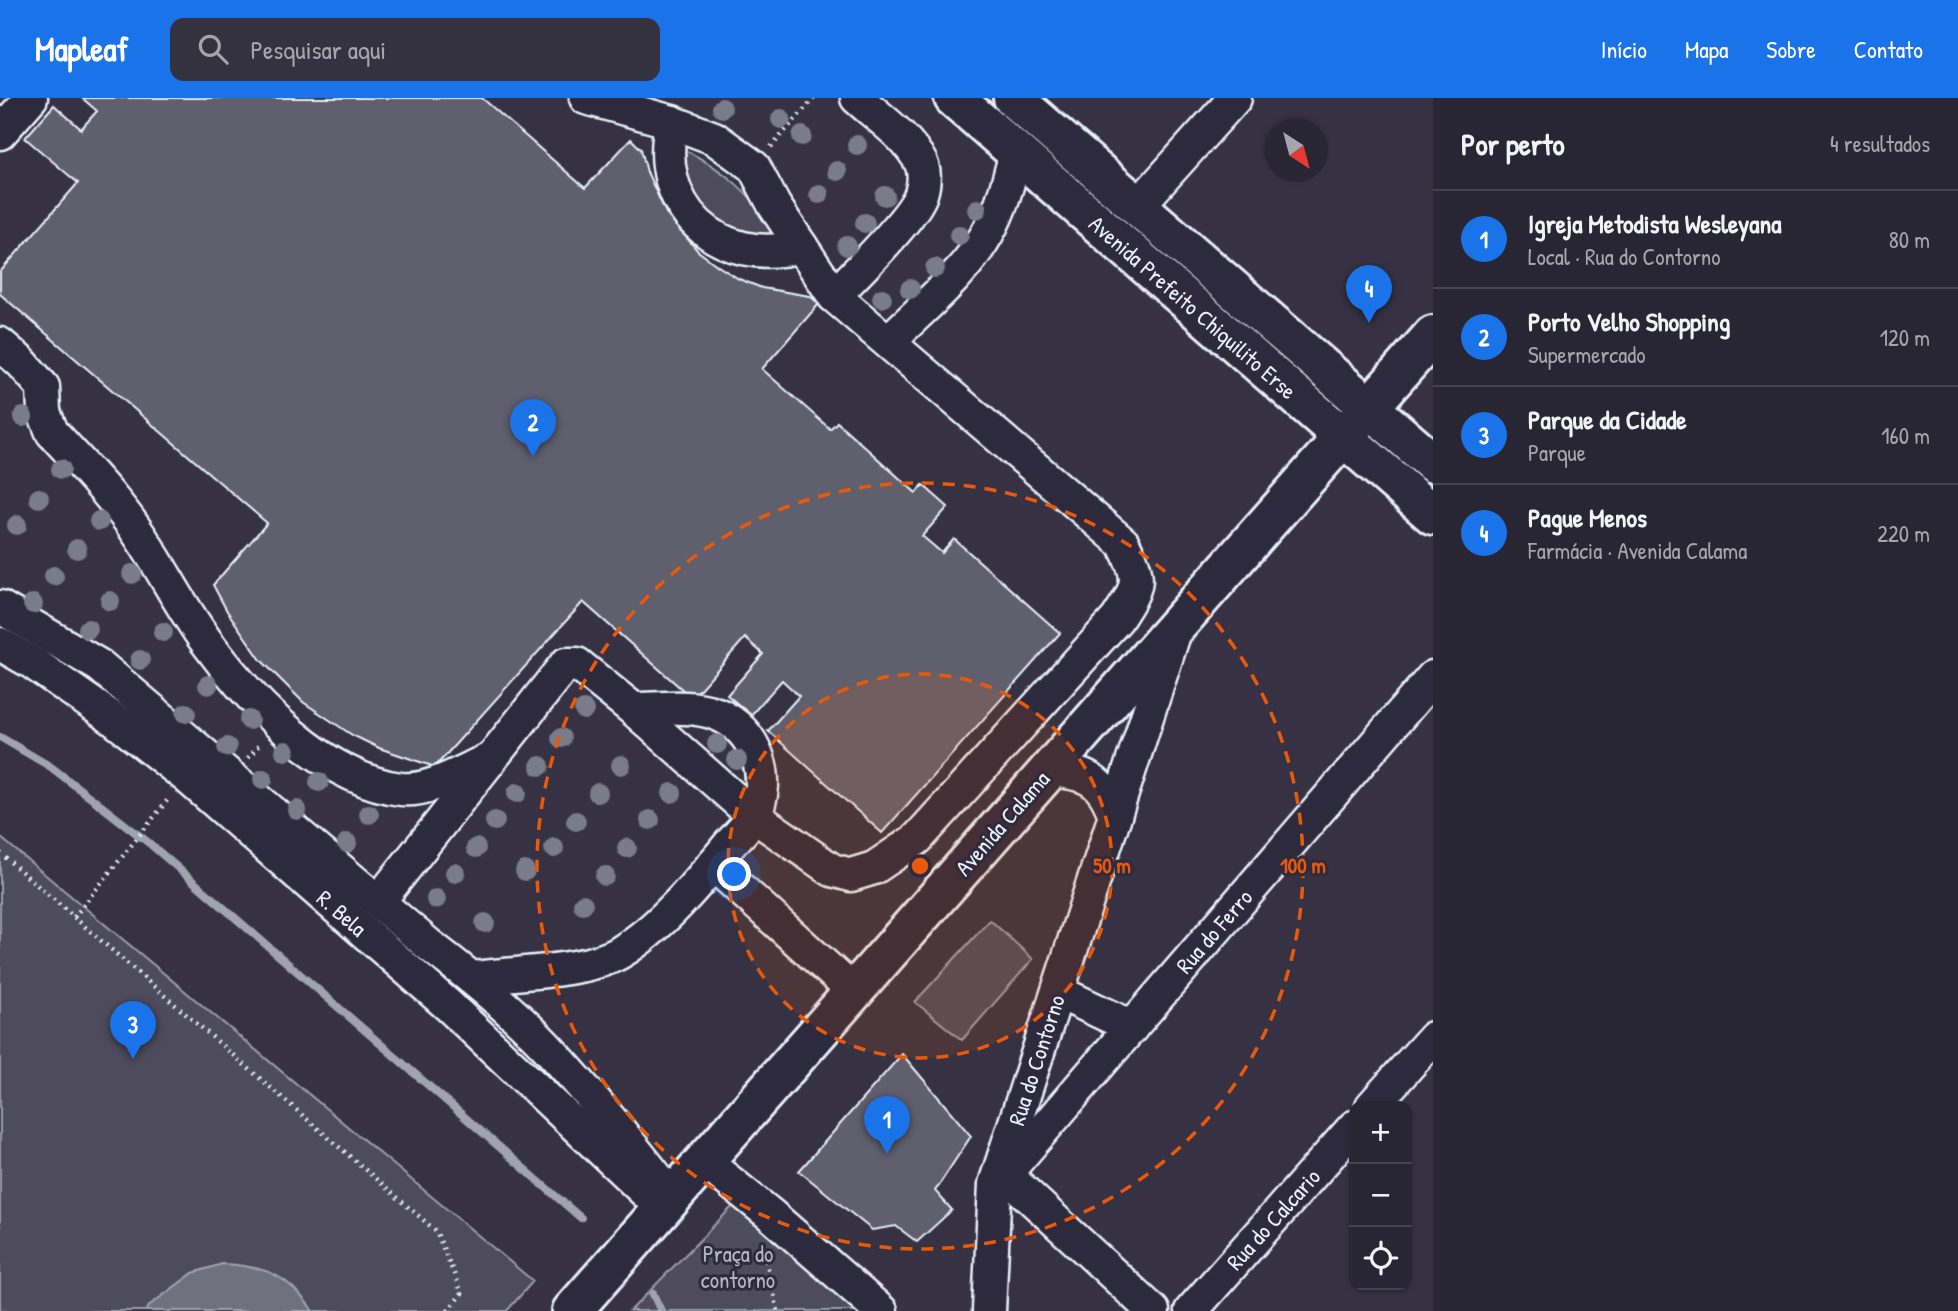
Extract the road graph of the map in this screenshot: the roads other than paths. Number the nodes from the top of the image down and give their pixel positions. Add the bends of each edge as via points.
1 (31, 98) edge
2 (586, 98) edge
3 (857, 98) edge
4 (954, 98) edge
5 (1013, 98) edge
6 (1235, 98) edge
7 (672, 122) junction
8 (0, 133) edge
9 (1016, 152) junction
10 (1137, 206) junction
11 (801, 246) junction
12 (834, 296) junction
13 (1433, 334) edge
14 (889, 341) junction
15 (0, 344) edge
16 (1368, 408) junction
17 (1342, 436) junction
18 (1433, 463) edge
19 (1433, 515) edge
20 (0, 607) edge
21 (1177, 624) junction
22 (0, 644) edge
23 (1433, 677) edge
24 (633, 709) junction
25 (488, 761) junction
26 (1049, 770) junction
27 (754, 816) junction
28 (1115, 816) junction
29 (713, 864) junction
30 (378, 902) junction
31 (473, 978) junction
32 (854, 992) junction
33 (1058, 992) junction
34 (1132, 1027) junction
35 (1433, 1038) edge
36 (1377, 1101) edge
37 (1349, 1133) edge
38 (705, 1162) junction
39 (1000, 1179) junction
40 (668, 1203) junction
41 (582, 1306) edge
42 (881, 1311) edge
43 (989, 1311) edge
44 (1153, 1311) edge
45 (1191, 1311) edge

1 - 8 street
2 - 7 street
3 - 12 street via 920,160 923,185 908,214
4 - 9 main road, Avenida Prefeito Chiquilito Erse
5 - 10 main road, Avenida Prefeito Chiquilito Erse
6 - 10 street
7 - 11 street via 714,138 754,167
7 - 11 street via 669,173 681,204 697,224 718,239 750,251
9 - 14 street via 1004,198 987,234 963,267
9 - 17 main road, Avenida Prefeito Chiquilito Erse
10 - 16 main road, Avenida Prefeito Chiquilito Erse
11 - 12 street
12 - 14 street
13 - 16 main road, Avenida Calama
14 - 27 street via 1123,543 1137,573 1133,596 917,839 874,868 851,875 832,870
15 - 25 street via 43,387 44,412 52,432 137,531 206,642 247,692 312,752 354,776 402,789 426,786
16 - 17 main road, Avenida Calama
16 - 18 main road, Avenida Prefeito Chiquilito Erse
17 - 19 main road, Avenida Prefeito Chiquilito Erse
17 - 21 main road, Avenida Calama
20 - 30 street via 100,666
21 - 26 main road, Avenida Calama
21 - 28 street, Rua do Contorno
22 - 40 street, R. Bela via 112,718 187,777
23 - 34 street, Rua do Ferro
24 - 25 street via 578,664 566,664
24 - 27 street
24 - 27 street via 705,710 734,723 753,745 762,770
25 - 30 street
26 - 28 street via 1074,772 1099,785
26 - 32 main road, Avenida Calama
27 - 29 street
28 - 33 street, Rua do Contorno
29 - 31 street via 690,892 618,953 590,964
29 - 32 street
30 - 31 street
31 - 40 street via 545,1045 626,1138
32 - 38 main road, Avenida Calama
33 - 34 street
33 - 39 street, Rua do Contorno
34 - 39 street, Rua do Ferro
35 - 36 street
37 - 45 street, Rua do Calcario
38 - 40 main road, Avenida Calama
38 - 42 street
39 - 43 street, Rua do Contorno
39 - 44 street
40 - 41 main road, Avenida Calama

